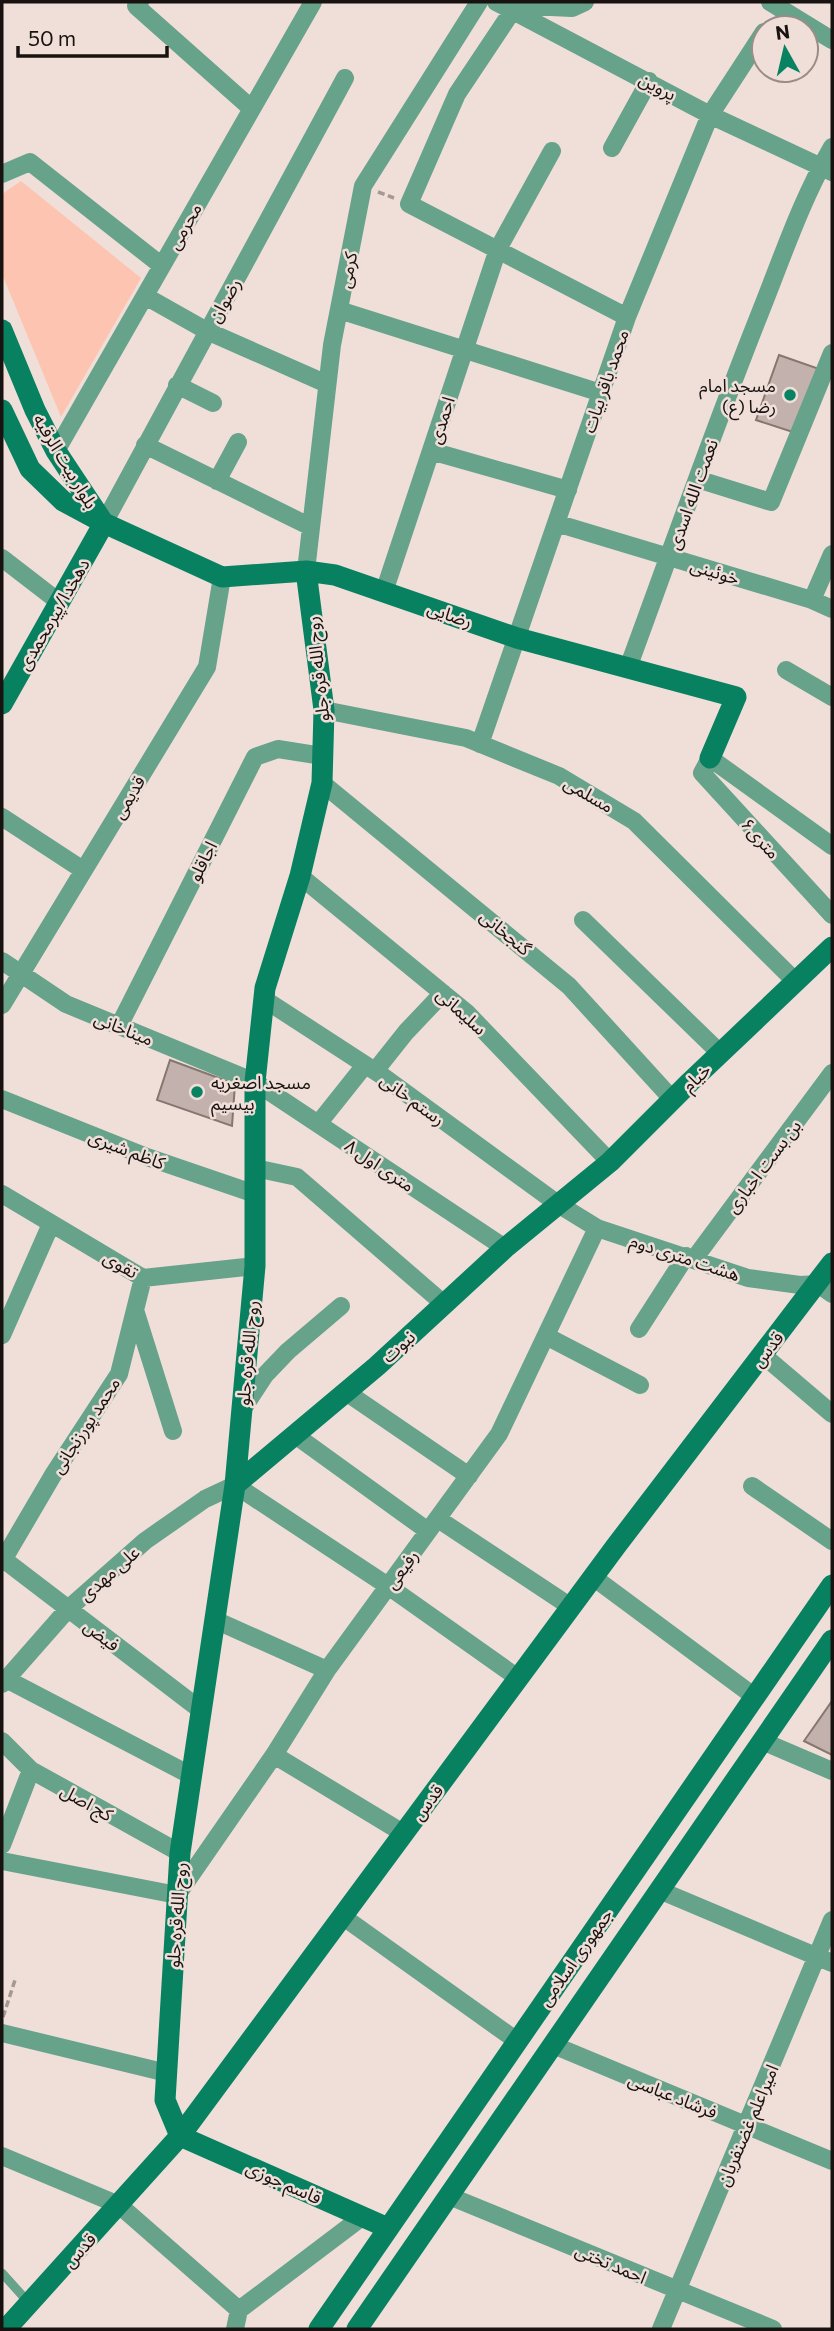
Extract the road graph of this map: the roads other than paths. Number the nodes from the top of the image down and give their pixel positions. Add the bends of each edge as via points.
1 (313, 2) edge
2 (479, 2) edge
3 (585, 2) edge
4 (138, 4) edge
5 (778, 4) edge
6 (504, 6) edge
7 (832, 40) edge
8 (750, 53) edge
9 (345, 78) dead end
10 (649, 81) junction
11 (252, 108) junction
12 (710, 115) junction
13 (832, 147) edge
14 (612, 148) dead end
15 (552, 151) dead end
16 (827, 169) edge
17 (2, 174) edge
18 (498, 249) junction
19 (162, 266) junction
20 (145, 296) junction
21 (339, 310) junction
22 (627, 317) junction
23 (2, 330) edge
24 (207, 331) junction
25 (464, 350) junction
26 (832, 353) edge
27 (327, 384) junction
28 (177, 385) junction
29 (601, 393) junction
30 (213, 403) dead end
31 (2, 410) edge
32 (237, 442) dead end
33 (145, 446) junction
34 (56, 451) junction
35 (431, 451) junction
36 (697, 479) junction
37 (217, 481) junction
38 (568, 490) junction
39 (104, 523) junction
40 (556, 523) junction
41 (311, 527) junction
42 (832, 554) edge
43 (668, 557) junction
44 (2, 558) edge
45 (306, 571) junction
46 (222, 577) junction
47 (384, 592) junction
48 (812, 600) junction
49 (59, 602) junction
50 (832, 609) edge
51 (517, 638) junction
52 (628, 668) junction
53 (786, 670) dead end
54 (832, 697) edge
55 (2, 704) edge
56 (324, 710) junction
57 (480, 744) junction
58 (322, 756) junction
59 (710, 758) junction
60 (322, 783) junction
61 (2, 817) edge
62 (832, 846) edge
63 (83, 870) junction
64 (300, 876) junction
65 (832, 915) edge
66 (583, 920) dead end
67 (832, 947) edge
68 (2, 961) edge
69 (21, 974) junction
70 (796, 982) junction
71 (443, 993) junction
72 (264, 999) junction
73 (2, 1005) edge
74 (119, 1026) junction
75 (720, 1053) junction
76 (370, 1068) junction
77 (832, 1073) edge
78 (255, 1082) junction
79 (2, 1099) edge
80 (673, 1100) junction
81 (318, 1124) junction
82 (610, 1162) junction
83 (255, 1168) junction
84 (2, 1194) edge
85 (255, 1194) junction
86 (558, 1204) junction
87 (51, 1224) junction
88 (597, 1228) junction
89 (505, 1248) junction
90 (690, 1258) junction
91 (832, 1263) edge
92 (255, 1266) junction
93 (143, 1278) junction
94 (825, 1289) edge
95 (444, 1304) junction
96 (8, 1306) edge
97 (341, 1306) dead end
98 (135, 1310) junction
99 (639, 1329) dead end
100 (2, 1335) edge
101 (545, 1336) junction
102 (763, 1355) junction
103 (640, 1385) dead end
104 (346, 1392) junction
105 (242, 1410) junction
106 (832, 1414) edge
107 (173, 1431) dead end
108 (295, 1435) junction
109 (469, 1476) junction
110 (235, 1485) junction
111 (752, 1486) dead end
112 (433, 1525) junction
113 (832, 1542) edge
114 (3, 1561) edge
115 (593, 1577) junction
116 (832, 1585) edge
117 (388, 1586) junction
118 (571, 1607) junction
119 (68, 1609) junction
120 (215, 1620) junction
121 (832, 1640) edge
122 (327, 1670) junction
123 (518, 1678) junction
124 (4, 1681) edge
125 (755, 1697) junction
126 (202, 1711) junction
127 (2, 1741) edge
128 (762, 1741) junction
129 (274, 1755) junction
130 (30, 1770) junction
131 (832, 1771) edge
132 (192, 1776) junction
133 (403, 1833) junction
134 (2, 1845) edge
135 (180, 1853) junction
136 (2, 1861) edge
137 (659, 1890) junction
138 (177, 1895) junction
139 (342, 1916) junction
140 (832, 1920) edge
141 (825, 1960) edge
142 (2, 2033) edge
143 (517, 2041) junction
144 (552, 2045) junction
145 (167, 2073) junction
146 (746, 2125) junction
147 (180, 2136) junction
148 (2, 2156) edge
149 (832, 2161) edge
150 (449, 2196) junction
151 (119, 2205) junction
152 (362, 2217) junction
153 (388, 2228) junction
154 (2, 2273) edge
155 (677, 2291) junction
156 (30, 2304) junction
157 (239, 2310) junction
158 (13, 2327) edge
159 (235, 2329) edge
160 (319, 2329) edge
161 (357, 2329) edge
162 (661, 2329) edge
163 (773, 2329) edge

1 - 11 street, محرمی
2 - 21 street, کرمی via 363,186
3 - 6 street via 572,8
4 - 11 street
5 - 7 street
6 - 10 street, پروین
6 - 18 street via 457,94 409,204
8 - 12 street, محمد باقر بیات
9 - 24 street, رضوان
10 - 12 street, پروین
10 - 14 street
11 - 19 street, محرمی
12 - 16 street, پروین
12 - 22 street, محمد باقر بیات
13 - 16 street, نعمت الله اسدی
15 - 18 street, احمدی
16 - 36 street, نعمت الله اسدی via 748,342
17 - 19 street via 30,162
18 - 22 street
18 - 25 street, احمدی
19 - 20 street, محرمی
20 - 24 street
20 - 34 street, محرمی
21 - 25 street
21 - 27 street, کرمی
22 - 29 street, محمد باقر بیات
23 - 34 street, بلوار بیت الرقیه
24 - 27 street
24 - 28 street, رضوان
25 - 29 street
25 - 35 street, احمدی
26 - 36 street via 771,502
27 - 41 street, کرمی
28 - 30 street
28 - 33 street, رضوان
29 - 38 street, محمد باقر بیات
31 - 39 street, بلوار بیت الرقیه via 30,468 63,501
32 - 37 street
33 - 37 street
33 - 39 street, رضوان
34 - 39 street, بلوار بیت الرقیه
35 - 38 street
35 - 47 street, احمدی
36 - 43 street, نعمت الله اسدی
37 - 41 street
38 - 40 street, محمد باقر بیات
39 - 46 street, رضایی
39 - 49 street, دهخدا/پیرمحمدی
40 - 43 street, خوئینی
40 - 51 street, محمد باقر بیات
41 - 45 street, کرمی
42 - 48 street
43 - 48 street, خوئینی
43 - 52 street, نعمت الله اسدی
44 - 49 street
45 - 46 street, رضایی
45 - 47 street, رضایی via 335,575
45 - 56 street, روح الله قره جلو
46 - 63 street, قدیمی via 207,667
47 - 51 street, رضایی
48 - 50 street, خوئینی
49 - 55 street, دهخدا/پیرمحمدی
51 - 52 street, رضایی
51 - 57 street, محمد باقر بیات
52 - 59 street, رضایی via 736,697
53 - 54 street
56 - 57 street, مسلمی
56 - 58 street, روح الله قره جلو
57 - 70 street, مسلمی via 559,776 634,821
58 - 60 street, روح الله قره جلو
58 - 74 street, اجاقلو via 278,749 255,757
59 - 62 street
59 - 65 street, ۶متری via 702,773
60 - 64 street, روح الله قره جلو
60 - 80 street, گنجخانی via 569,986
61 - 63 street
63 - 69 street, قدیمی
64 - 71 street, سلیمانی
64 - 72 street, روح الله قره جلو
66 - 75 street
67 - 70 street, خیام
68 - 69 street, میناخانی
69 - 73 street, قدیمی
69 - 74 street, میناخانی via 66,1004
70 - 75 street, خیام
71 - 76 street
71 - 82 street, سلیمانی
72 - 76 street, رستم خانی
72 - 78 street, روح الله قره جلو
74 - 78 street, میناخانی
75 - 80 street, خیام
76 - 81 street
76 - 86 street, رستم خانی
77 - 90 street, بن بست اخباری
78 - 81 street, ۸ متری اول
78 - 83 street, روح الله قره جلو
79 - 85 street, کاظم شیری
80 - 82 street, خیام
81 - 89 street, ۸ متری اول
82 - 86 street, خیام
83 - 85 street, روح الله قره جلو
83 - 95 street via 297,1177
84 - 87 street, تقوی
85 - 92 street, روح الله قره جلو
86 - 88 street, هشت متری دوم
86 - 89 street, نبوت
87 - 93 street, تقوی
87 - 96 street
88 - 90 street, هشت متری دوم
88 - 101 street, رفیعی
89 - 95 street, نبوت
90 - 94 street, هشت متری دوم via 748,1278
90 - 99 street, بن بست اخباری
91 - 94 street, قدس
92 - 93 street, تقوی
92 - 105 street, روح الله قره جلو
93 - 98 street, محمد پورزنجانی
94 - 102 street, قدس
95 - 104 street, نبوت
96 - 100 street
97 - 105 street via 265,1375
98 - 107 street
98 - 114 street, محمد پورزنجانی via 119,1374
101 - 103 street
101 - 109 street, رفیعی via 499,1434
102 - 106 street
102 - 115 street, قدس
104 - 108 street, نبوت
104 - 109 street
105 - 110 street, روح الله قره جلو
108 - 110 street, نبوت
108 - 112 street
109 - 112 street, رفیعی
110 - 117 street
110 - 119 street, علی مهدی via 205,1499 145,1541
110 - 120 street, روح الله قره جلو
111 - 113 street
112 - 117 street, رفیعی
112 - 118 street
114 - 119 street, فیض
115 - 118 street, قدس
115 - 125 street
116 - 125 street, جمهوری اسلامی
117 - 122 street, رفیعی
117 - 123 street
118 - 123 street, قدس
119 - 124 street, علی مهدی
119 - 126 street, فیض
120 - 122 street
120 - 126 street, روح الله قره جلو
121 - 128 street, جمهوری اسلامی
122 - 129 street, رفیعی
123 - 133 street, قدس
124 - 132 street
125 - 143 street, جمهوری اسلامی
126 - 132 street, روح الله قره جلو
127 - 130 street, کج اصل
128 - 131 street
128 - 137 street, جمهوری اسلامی
129 - 133 street
129 - 138 street, رفیعی
130 - 134 street
130 - 135 street, کج اصل
132 - 135 street, روح الله قره جلو
133 - 139 street, قدس
135 - 138 street, روح الله قره جلو
136 - 138 street
137 - 141 street
137 - 144 street, جمهوری اسلامی
138 - 145 street, روح الله قره جلو
139 - 143 street
139 - 147 street, قدس
140 - 141 street, امیراعلم غضنفریان
141 - 146 street, امیراعلم غضنفریان
142 - 145 street
143 - 153 street, جمهوری اسلامی
144 - 146 street, فرشاد عباسی
144 - 150 street, جمهوری اسلامی
145 - 147 street, روح الله قره جلو via 165,2100
146 - 149 street, فرشاد عباسی
146 - 155 street, امیراعلم غضنفریان
147 - 151 street, قدس
147 - 152 street, قاسم جوزی
148 - 151 street
150 - 155 street, احمد تختی
150 - 161 street, جمهوری اسلامی
151 - 156 street, قدس
151 - 157 street
152 - 153 street, قاسم جوزی
152 - 157 street
153 - 160 street, جمهوری اسلامی
154 - 156 lane
155 - 162 street, امیراعلم غضنفریان
155 - 163 street, احمد تختی
156 - 158 street, قدس
157 - 159 street

